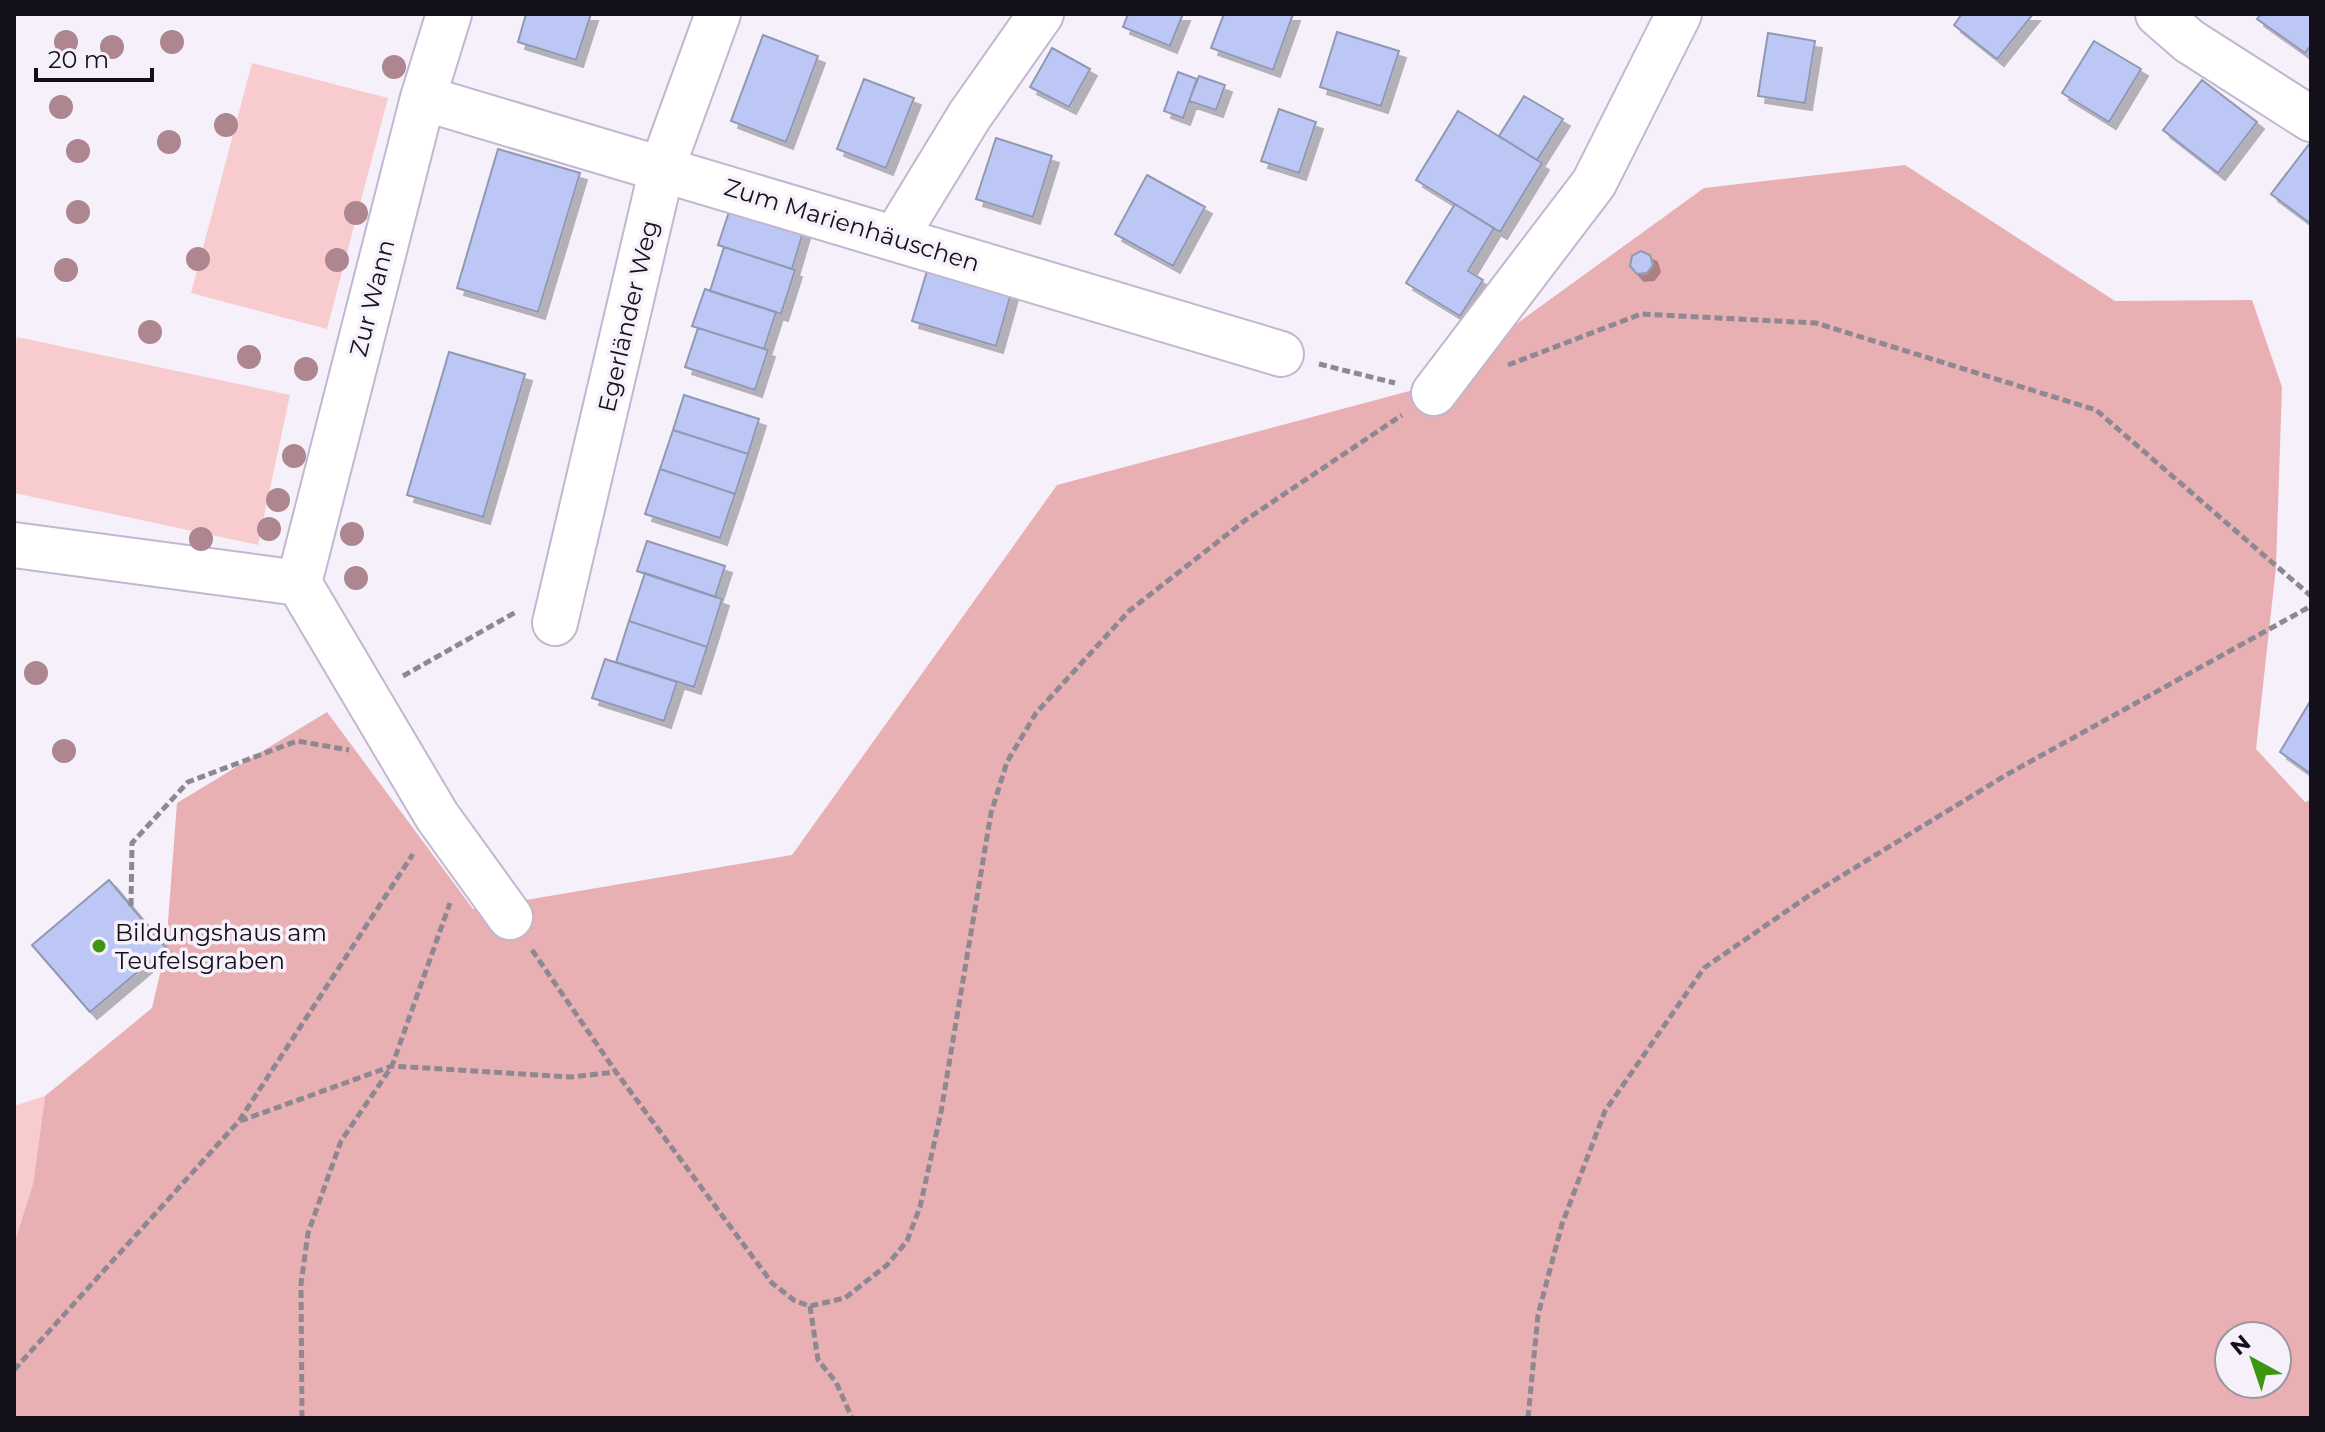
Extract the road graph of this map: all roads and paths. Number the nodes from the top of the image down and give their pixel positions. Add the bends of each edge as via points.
1 (449, 14) edge
2 (718, 14) edge
3 (1041, 14) edge
4 (1679, 14) edge
5 (2183, 23) edge
6 (423, 98) junction
7 (2311, 119) edge
8 (662, 168) junction
9 (895, 238) junction
10 (1281, 354) dead end
11 (1334, 368) dead end
12 (1493, 371) dead end
13 (1434, 393) junction
14 (14, 545) edge
15 (299, 583) junction
16 (2311, 596) edge
17 (2311, 606) edge
18 (539, 615) joint
19 (366, 697) junction
20 (402, 759) junction
21 (437, 816) junction
22 (467, 857) junction
23 (131, 906) dead end
24 (510, 917) joint
25 (392, 1066) junction
26 (616, 1072) junction
27 (239, 1121) junction
28 (810, 1306) junction
29 (14, 1370) edge
30 (302, 1418) edge
31 (852, 1418) edge
32 (1528, 1418) edge

1 - 6 street, Zur Wann
2 - 8 street, Egerländer Weg
3 - 9 street via 970,115
4 - 13 street via 1594,183
5 - 7 street
6 - 8 street, Zum Marienhäuschen
6 - 15 street, Zur Wann
8 - 9 street, Zum Marienhäuschen
8 - 18 street, Egerländer Weg
9 - 10 street, Zum Marienhäuschen
11 - 13 path
12 - 16 path via 1641,314 1816,323 2096,410
13 - 28 path via 1247,519 1129,611 1036,713 1007,762 991,813 920,1207 907,1241 866,1285 845,1298
14 - 15 street
15 - 19 street
17 - 32 path via 2006,775 1807,897 1704,968 1605,1111 1562,1224 1538,1315
18 - 19 path
19 - 20 street
20 - 21 street
20 - 23 path via 297,741 188,782 132,843
21 - 22 street
21 - 27 path
22 - 24 street
22 - 25 path
24 - 26 path
25 - 26 path via 571,1077
25 - 27 path
25 - 30 path via 341,1141 308,1233 301,1284
26 - 28 path via 772,1283
27 - 29 path
28 - 31 path via 818,1360 836,1382

